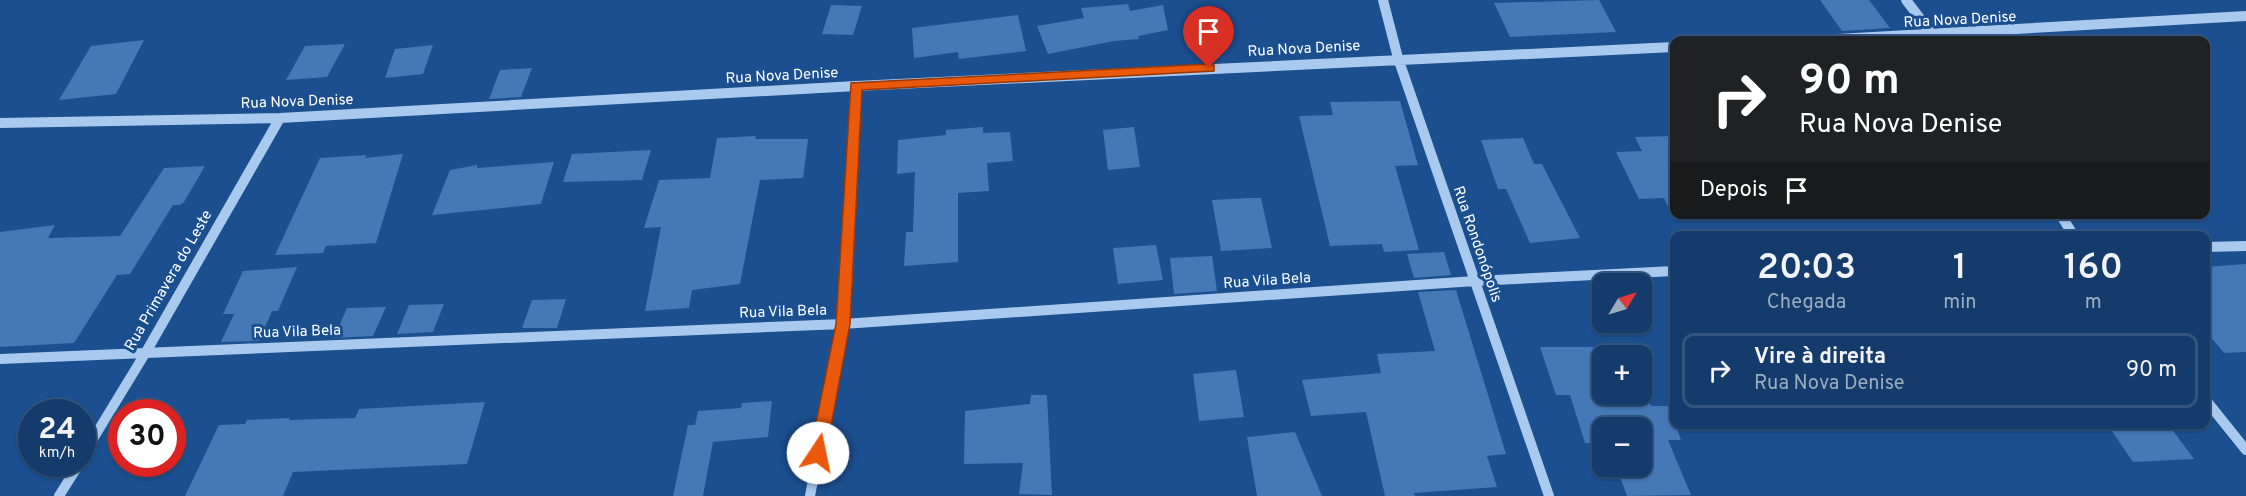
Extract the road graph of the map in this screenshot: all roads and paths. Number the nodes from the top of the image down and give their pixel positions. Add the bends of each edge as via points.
1 (1383, 0) edge
2 (1906, 0) edge
3 (2246, 16) edge
4 (1933, 36) edge
5 (1963, 36) edge
6 (1670, 47) edge
7 (1398, 58) junction
8 (856, 86) junction
9 (280, 118) junction
10 (0, 123) edge
11 (2246, 246) edge
12 (2210, 247) edge
13 (1670, 271) edge
14 (1475, 281) junction
15 (843, 324) junction
16 (146, 352) junction
17 (0, 359) edge
18 (2210, 405) edge
19 (96, 434) edge
20 (2246, 450) edge
21 (71, 477) edge
22 (59, 496) edge
23 (810, 496) edge
24 (1549, 496) edge

1 - 7 street, Rua Rondonópolis
2 - 4 street
3 - 5 street, Rua Nova Denise
6 - 7 street, Rua Nova Denise
7 - 8 street, Rua Nova Denise
7 - 14 street, Rua Rondonópolis
8 - 9 street, Rua Nova Denise
8 - 15 street
9 - 10 street, Rua Nova Denise
9 - 16 street, Rua Primavera do Leste
11 - 12 street
13 - 14 street, Rua Vila Bela
14 - 15 street, Rua Vila Bela
14 - 24 street, Rua Rondonópolis
15 - 16 street, Rua Vila Bela
15 - 23 street
16 - 17 street, Rua Vila Bela
16 - 19 street, Rua Primavera do Leste
18 - 20 street
21 - 22 street

